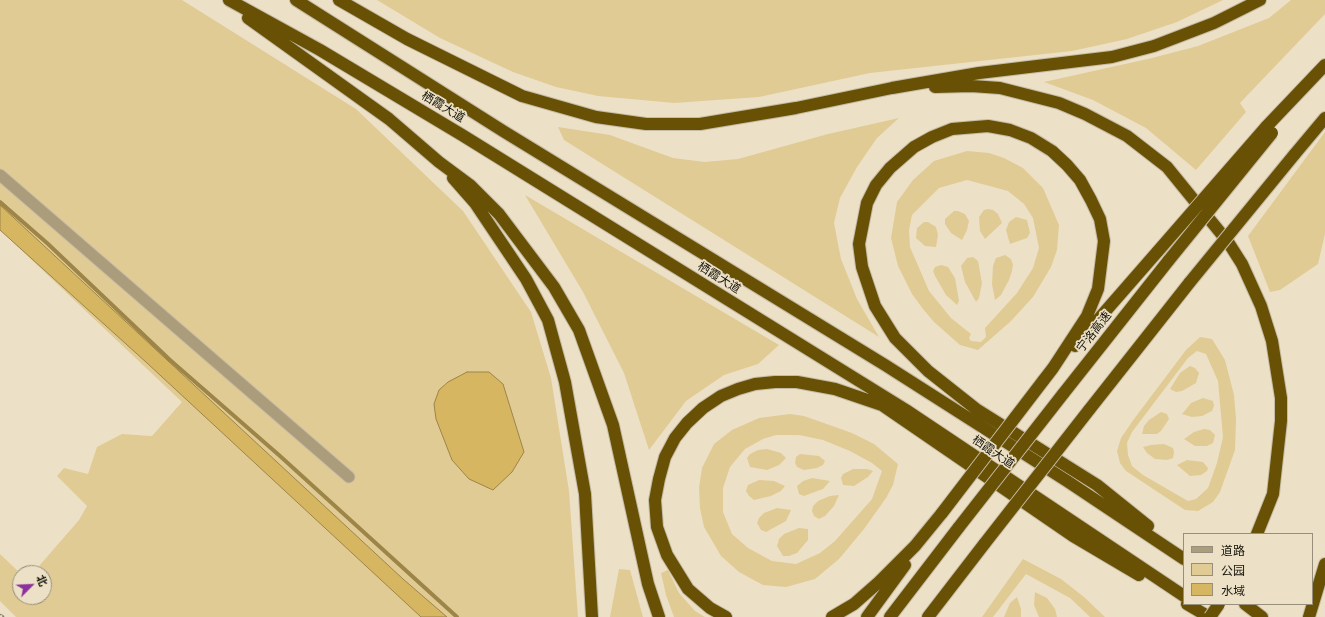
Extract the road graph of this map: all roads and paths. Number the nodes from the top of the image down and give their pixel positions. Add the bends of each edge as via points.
1 (222, 0) edge
2 (229, 0) edge
3 (296, 0) edge
4 (339, 0) edge
5 (1260, 0) edge
6 (1325, 67) edge
7 (892, 88) junction
8 (1325, 118) edge
9 (1269, 130) junction
10 (440, 162) junction
11 (0, 174) edge
12 (1053, 368) junction
13 (349, 477) dead end
14 (942, 513) junction
15 (1257, 533) edge
16 (1183, 557) edge
17 (1183, 557) edge
18 (1324, 569) edge
19 (1183, 595) edge
20 (1183, 601) edge
21 (1313, 602) edge
22 (1189, 605) edge
23 (1196, 605) edge
24 (1218, 605) edge
25 (1246, 605) edge
26 (1312, 605) edge
27 (1260, 615) edge
28 (592, 617) edge
29 (659, 617) edge
30 (726, 617) edge
31 (832, 617) edge
32 (867, 617) edge
33 (890, 617) edge
34 (928, 617) edge
35 (1209, 617) edge
36 (1213, 617) edge
37 (1308, 617) edge

1 - 10 highway via 383,115
2 - 19 highway, 栖霞大道 via 320,50 462,135 892,402
3 - 16 highway, 栖霞大道 via 510,135 892,369
4 - 7 highway via 407,39 522,96 596,117 646,124 700,124
5 - 7 highway via 1214,23 1154,46 1112,57
6 - 9 highway, 宁洛高速
7 - 15 highway via 971,86 1000,88 1037,96 1085,114 1127,136 1167,167 1228,242 1242,264 1261,306 1272,341 1281,398 1281,421 1272,494
8 - 34 highway, bridge via 1190,282
9 - 12 highway, bridge
9 - 33 highway, 宁洛高速, bridge
10 - 28 highway via 500,239 548,320 565,382 585,494
10 - 29 highway via 470,185 499,214 554,288 579,330 603,393 622,459 648,584
11 - 13 street
12 - 14 highway, bridge
12 - 17 highway via 1086,316 1098,289 1104,241 1100,219 1080,180 1068,164 1052,151 1031,138 1010,130 988,126 952,129 914,147 890,168 876,185 867,203 859,244 868,289 895,338 922,365 976,409 1097,485
14 - 31 highway via 915,546 879,582 854,604
14 - 32 highway
18 - 21 highway
20 - 30 highway via 1073,536 882,405 835,389 797,382 775,382 738,389 703,408 675,438 658,479 655,500 658,527 667,555 688,589 710,608
22 - 35 highway
23 - 36 highway
24 - 35 highway, bridge
25 - 27 highway
26 - 37 highway

